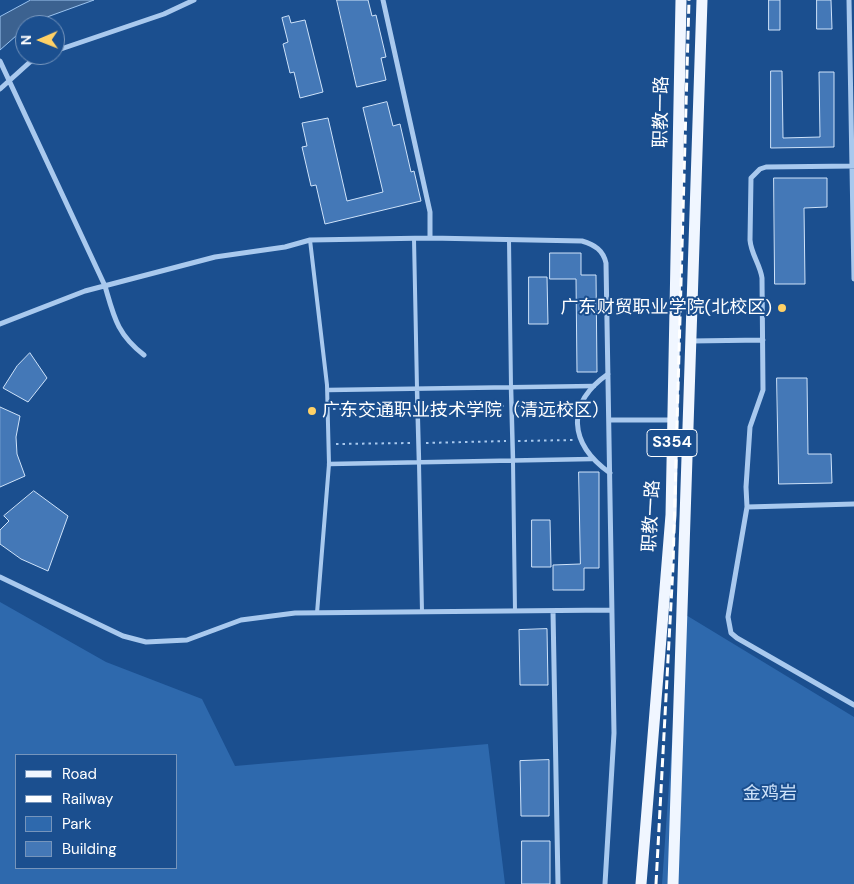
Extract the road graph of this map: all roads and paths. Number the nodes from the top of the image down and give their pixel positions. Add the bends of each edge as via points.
1 (194, 0) edge
2 (383, 0) edge
3 (681, 0) edge
4 (702, 0) edge
5 (849, 0) edge
6 (65, 48) edge
7 (0, 61) edge
8 (27, 65) edge
9 (9, 81) junction
10 (0, 89) edge
11 (853, 166) edge
12 (414, 238) junction
13 (430, 238) junction
14 (310, 240) junction
15 (509, 240) junction
16 (854, 279) edge
17 (105, 286) junction
18 (0, 324) edge
19 (763, 340) junction
20 (691, 341) junction
21 (144, 355) dead end
22 (608, 374) junction
23 (594, 386) junction
24 (512, 387) junction
25 (417, 388) junction
26 (328, 390) junction
27 (581, 405) junction
28 (512, 406) junction
29 (418, 408) junction
30 (328, 410) junction
31 (609, 420) junction
32 (673, 420) junction
33 (581, 440) junction
34 (512, 441) junction
35 (418, 443) junction
36 (329, 444) junction
37 (592, 460) junction
38 (513, 461) junction
39 (419, 463) junction
40 (329, 464) junction
41 (610, 473) junction
42 (854, 504) edge
43 (747, 507) junction
44 (0, 577) edge
45 (6, 580) junction
46 (0, 581) edge
47 (612, 610) junction
48 (515, 611) junction
49 (554, 611) junction
50 (318, 612) junction
51 (422, 612) junction
52 (854, 705) edge
53 (558, 884) edge
54 (605, 884) edge
55 (642, 884) edge
56 (673, 884) edge

1 - 6 street via 164,14
2 - 13 street via 430,212
3 - 32 main road, 职教一路 / S354
4 - 20 main road, 职教一路 / S354
5 - 11 street
7 - 9 street
8 - 9 street
9 - 10 street
9 - 17 street
11 - 16 street
11 - 19 street via 766,167 751,178 750,249 761,269
12 - 13 street
12 - 14 street
12 - 25 lane
13 - 15 street
14 - 17 street via 215,257
14 - 26 lane
15 - 22 street via 582,241 604,255
15 - 24 lane
17 - 18 street
17 - 21 street via 122,335
19 - 20 street
19 - 43 street via 764,390 750,426
20 - 56 main road, 职教一路 / S354
22 - 23 street
22 - 31 street
23 - 24 street
23 - 27 street
24 - 25 street
24 - 28 street
25 - 26 street
25 - 29 street
26 - 30 lane
27 - 28 path
27 - 33 street via 578,424
28 - 29 path
28 - 34 street
29 - 30 path
29 - 35 street
30 - 36 lane
31 - 32 street
31 - 41 street
32 - 55 main road, 职教一路 / S354 via 670,515
33 - 34 path
33 - 37 street
34 - 35 path
34 - 38 street
35 - 36 path
35 - 39 street
36 - 40 lane
37 - 38 street
37 - 41 street
38 - 39 street
38 - 48 lane
39 - 40 street
39 - 51 lane
40 - 50 lane
41 - 47 street
42 - 43 street
43 - 52 street via 728,617 731,633
44 - 45 street
45 - 46 street
45 - 50 street via 123,636 146,642 186,640 241,620
47 - 49 street
47 - 54 street via 614,733
48 - 49 street
48 - 51 street
49 - 53 street
50 - 51 street

